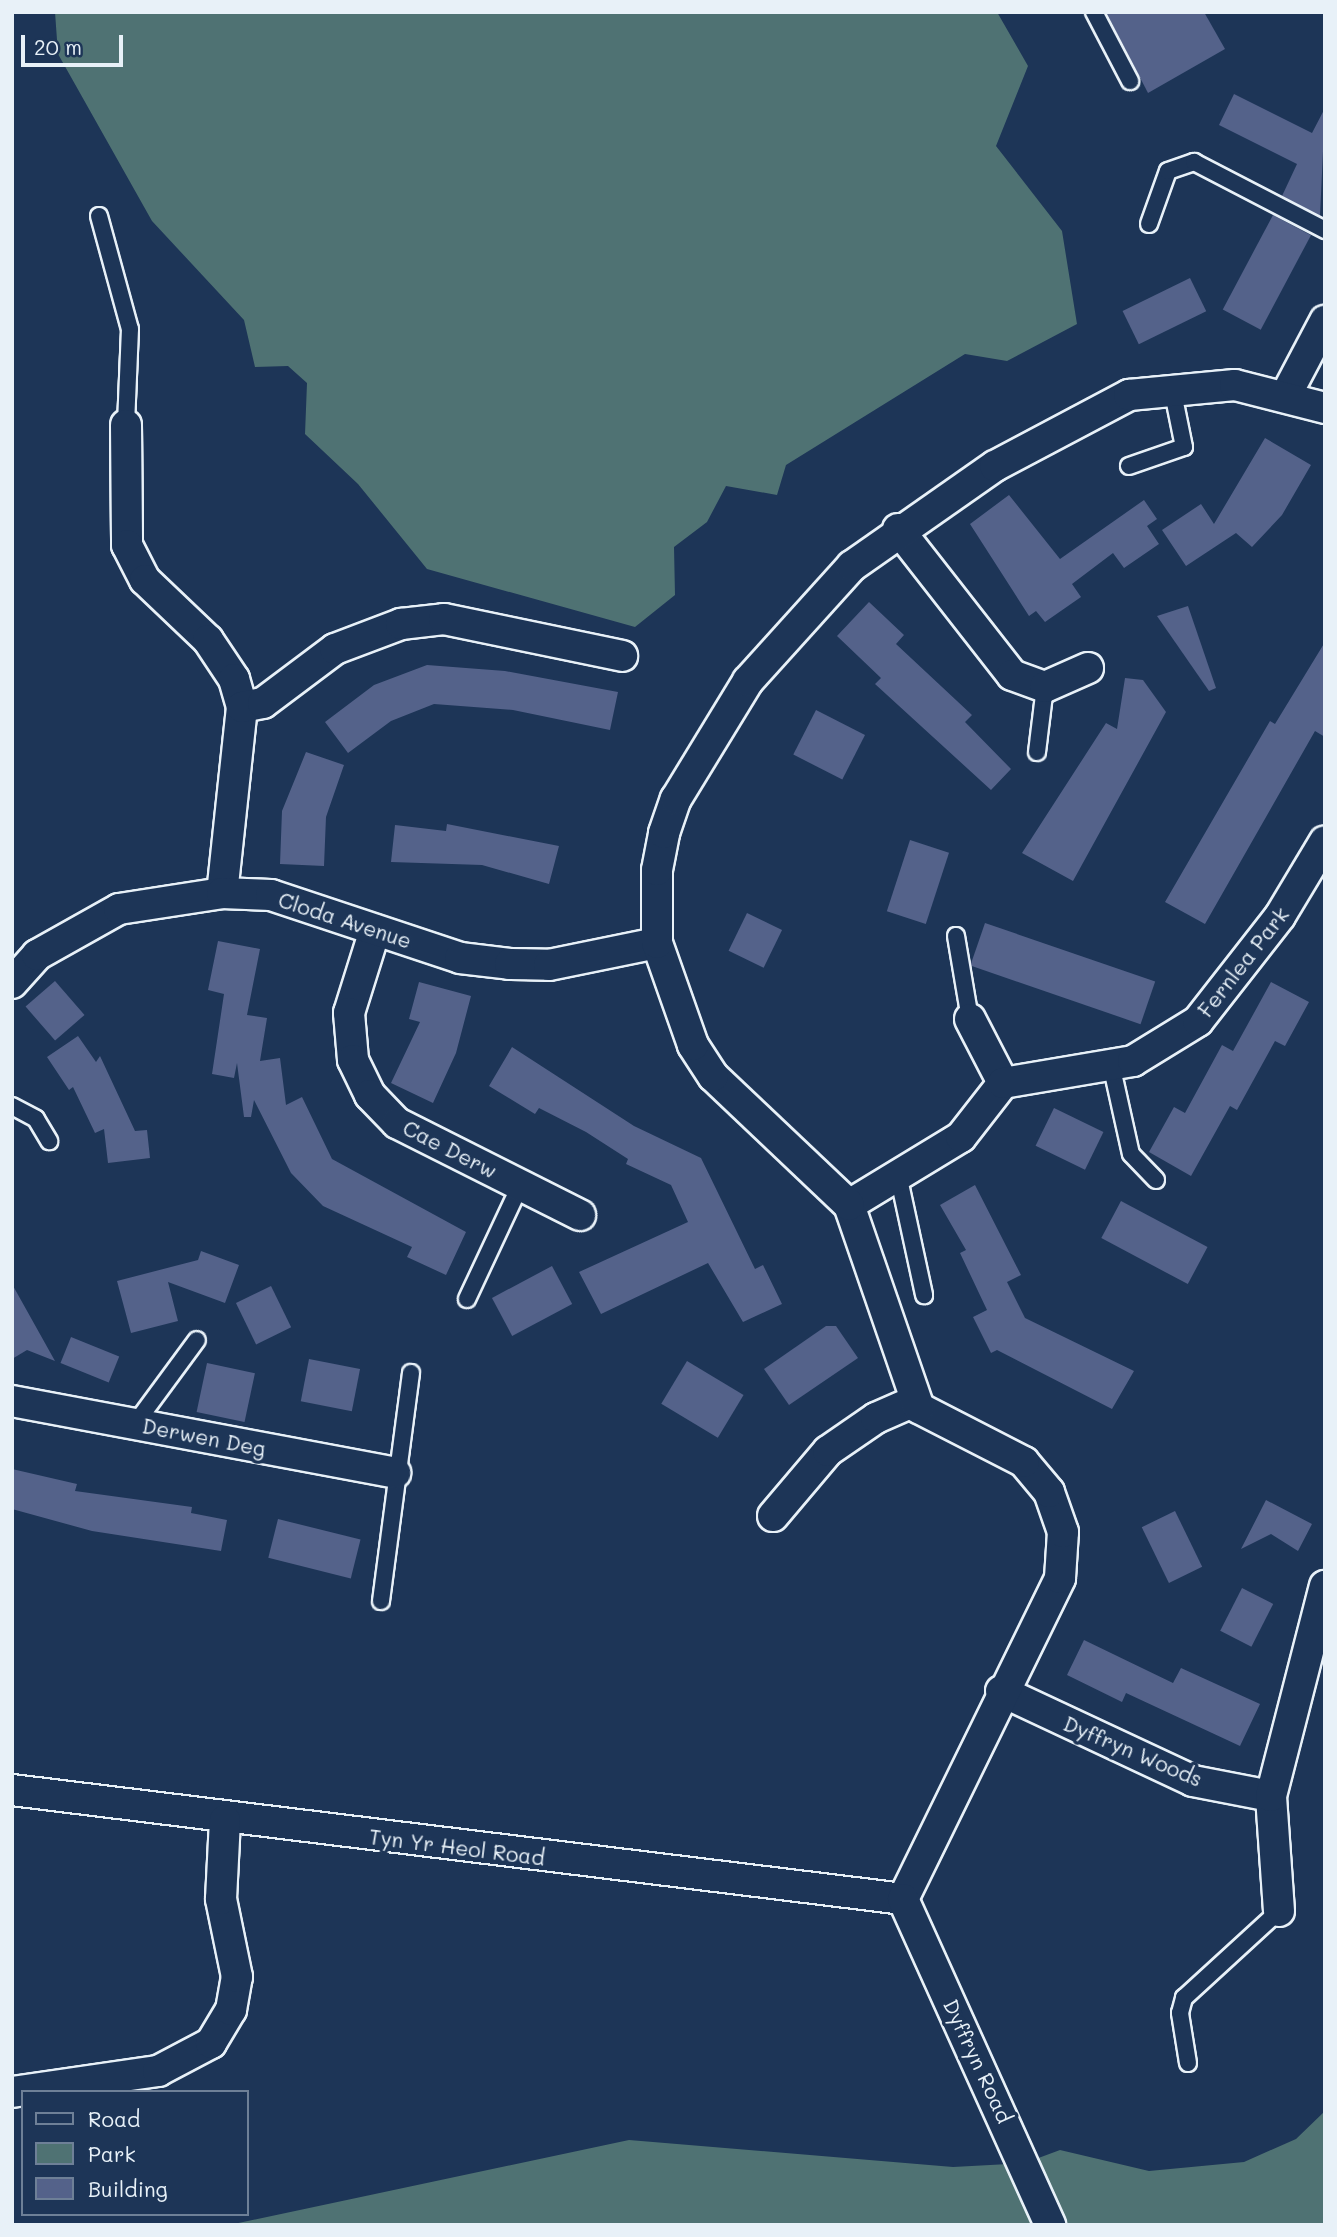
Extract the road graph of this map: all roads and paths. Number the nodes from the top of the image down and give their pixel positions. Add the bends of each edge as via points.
1 (1094, 12) edge
2 (1130, 81) dead end
3 (99, 215) dead end
4 (1149, 224) dead end
5 (1325, 230) edge
6 (1325, 321) edge
7 (1172, 388) junction
8 (1286, 395) junction
9 (1325, 408) edge
10 (126, 425) joint
11 (1129, 466) dead end
12 (898, 529) junction
13 (622, 656) dead end
14 (1088, 668) dead end
15 (1045, 687) junction
16 (242, 707) junction
17 (1037, 752) dead end
18 (1325, 841) edge
19 (222, 893) junction
20 (375, 930) junction
21 (956, 936) dead end
22 (657, 943) junction
23 (12, 983) edge
24 (970, 1019) joint
25 (1111, 1064) junction
26 (1003, 1083) junction
27 (12, 1106) edge
28 (49, 1141) dead end
29 (899, 1179) junction
30 (1156, 1180) dead end
31 (520, 1185) junction
32 (849, 1205) junction
33 (580, 1215) dead end
34 (924, 1295) dead end
35 (467, 1299) dead end
36 (197, 1340) dead end
37 (411, 1373) dead end
38 (12, 1401) edge
39 (915, 1401) junction
40 (135, 1424) junction
41 (395, 1473) junction
42 (773, 1516) dead end
43 (1325, 1586) edge
44 (382, 1601) dead end
45 (1001, 1691) junction
46 (12, 1790) edge
47 (1271, 1796) junction
48 (225, 1820) junction
49 (903, 1899) junction
50 (1279, 1910) joint
51 (1188, 2063) dead end
52 (26, 2090) edge
53 (1050, 2225) edge

1 - 2 lane
3 - 10 lane via 130,329
4 - 5 lane via 1168,171 1194,162
6 - 8 street
7 - 8 street via 1235,385
7 - 11 lane via 1184,447
7 - 12 street via 1129,395 1074,423
8 - 9 street
10 - 16 street via 127,545 145,580 208,640 234,679
12 - 15 street via 1012,675
12 - 22 street via 852,566 748,681 676,799 657,870
13 - 16 street via 444,619 401,624 335,649 263,703
14 - 15 street
15 - 17 lane
16 - 19 street
18 - 25 street, Fernlea Park via 1280,916 1198,1021 1133,1060
19 - 20 street, Cloda Avenue via 271,895
19 - 23 street, Cloda Avenue via 119,909 37,955
20 - 22 street, Cloda Avenue via 460,958 510,964 549,965
20 - 31 street, Cae Derw via 349,1013 360,1079 397,1123
21 - 24 lane
22 - 32 street via 677,1013 713,1076
24 - 26 street
25 - 26 street, Fernlea Park
25 - 30 lane via 1130,1154
26 - 29 street via 961,1137
27 - 28 lane via 37,1119
29 - 32 street
29 - 34 lane
31 - 33 street, Cae Derw
31 - 35 lane
32 - 39 street
36 - 40 lane
37 - 41 lane
38 - 40 street, Derwen Deg
39 - 42 street via 876,1418 828,1451
39 - 45 street via 938,1420 1024,1462 1058,1510 1060,1578
40 - 41 street, Derwen Deg
41 - 44 lane
43 - 47 street
45 - 47 street, Dyffryn Woods via 1193,1781
45 - 49 street
46 - 48 street, Tyn Yr Heol Road
47 - 50 street
48 - 49 street, Tyn Yr Heol Road
48 - 52 street via 221,1899 237,1977 231,2011 211,2043 158,2071
49 - 53 street, Dyffryn Road
50 - 51 lane via 1184,1998 1180,2012

